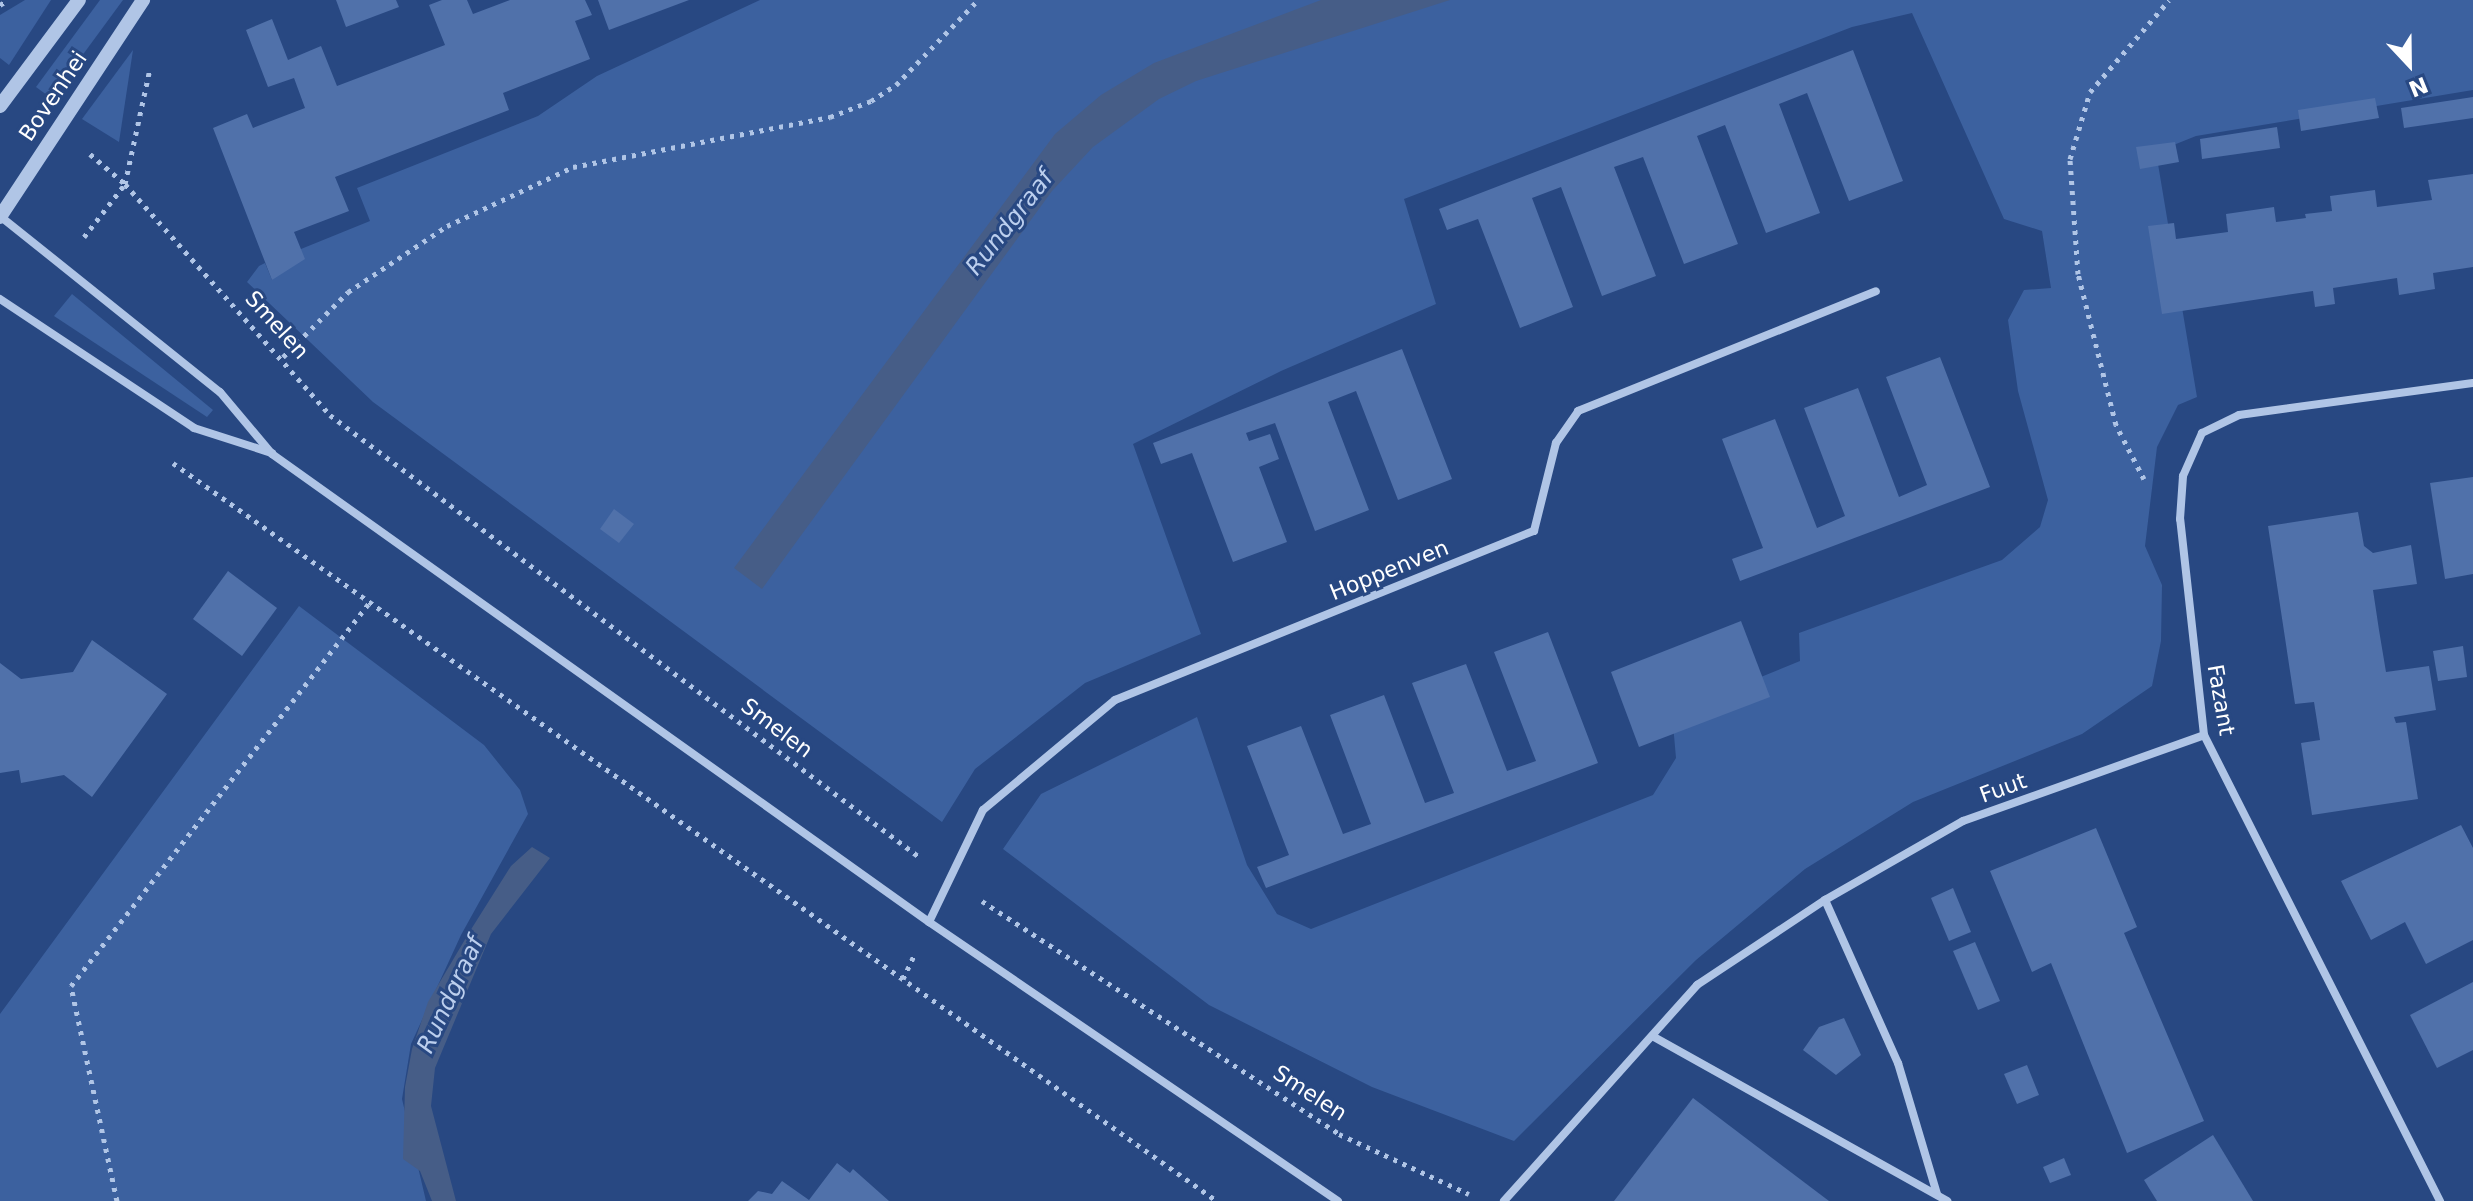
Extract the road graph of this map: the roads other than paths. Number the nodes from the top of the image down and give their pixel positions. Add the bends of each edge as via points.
1 (79, 0) edge
2 (143, 0) edge
3 (0, 106) edge
4 (0, 216) edge
5 (1876, 291) dead end
6 (0, 299) edge
7 (2473, 383) edge
8 (272, 454) junction
9 (2204, 735) junction
10 (1825, 900) junction
11 (929, 922) junction
12 (1654, 1037) junction
13 (1937, 1194) junction
14 (1338, 1201) edge
15 (1504, 1201) edge
16 (1947, 1201) edge
17 (2440, 1201) edge

1 - 3 street, Bovenhei
2 - 4 street, Bovenhei
4 - 8 street via 220,392
5 - 11 street, Hoppenven via 1578,411 1556,443 1534,531 1115,700 983,810
6 - 8 street via 194,428
7 - 9 street, Fazant via 2239,415 2202,433 2183,476 2180,519
8 - 11 street
9 - 10 street, Fuut via 1963,821
9 - 17 street, Fazant
10 - 12 street, Fuut via 1697,985
10 - 13 street via 1898,1063
11 - 14 street
12 - 13 street
12 - 15 street, Fuut
13 - 16 street

